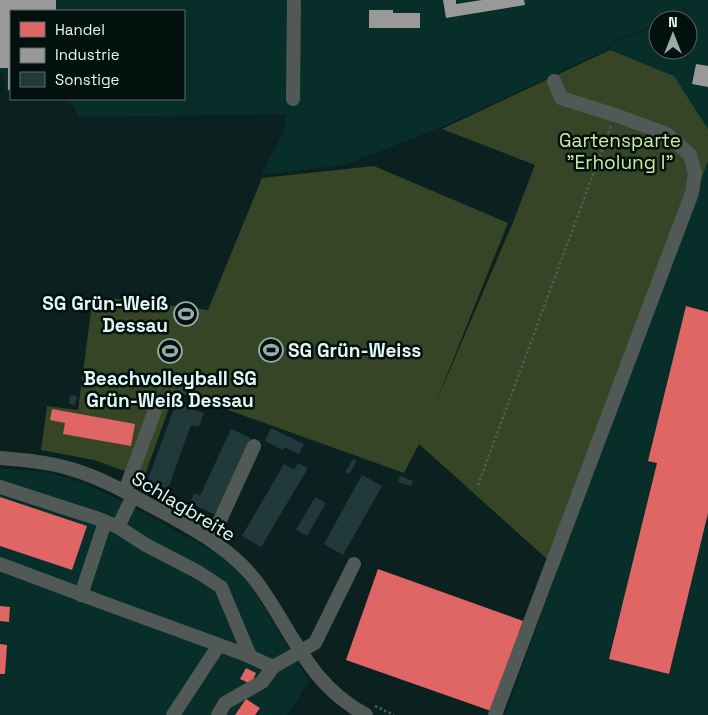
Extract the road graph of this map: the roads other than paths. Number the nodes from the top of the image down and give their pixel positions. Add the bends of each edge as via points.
1 (294, 0) edge
2 (554, 81) dead end
3 (293, 99) dead end
4 (158, 402) dead end
5 (254, 446) dead end
6 (0, 458) edge
7 (0, 487) edge
8 (129, 494) junction
9 (112, 525) junction
10 (211, 540) junction
11 (0, 564) edge
12 (354, 564) dead end
13 (80, 595) junction
14 (219, 645) junction
15 (299, 652) junction
16 (250, 656) junction
17 (274, 667) junction
18 (173, 715) edge
19 (218, 715) edge
20 (366, 715) edge
21 (495, 715) edge

1 - 3 street
2 - 21 street via 561,98 667,134 690,155 695,173 692,193
4 - 8 street
5 - 10 street
6 - 8 street, Schlagbreite via 69,469
7 - 9 street
8 - 9 street
8 - 10 street, Schlagbreite
9 - 13 street
9 - 16 street via 221,587
10 - 15 street, Schlagbreite via 238,561 254,579
11 - 13 street
12 - 15 street via 314,643
13 - 14 street
14 - 16 street
14 - 18 street
15 - 17 street
15 - 20 street, Schlagbreite via 330,690
16 - 17 street
17 - 19 street via 262,682 225,703

